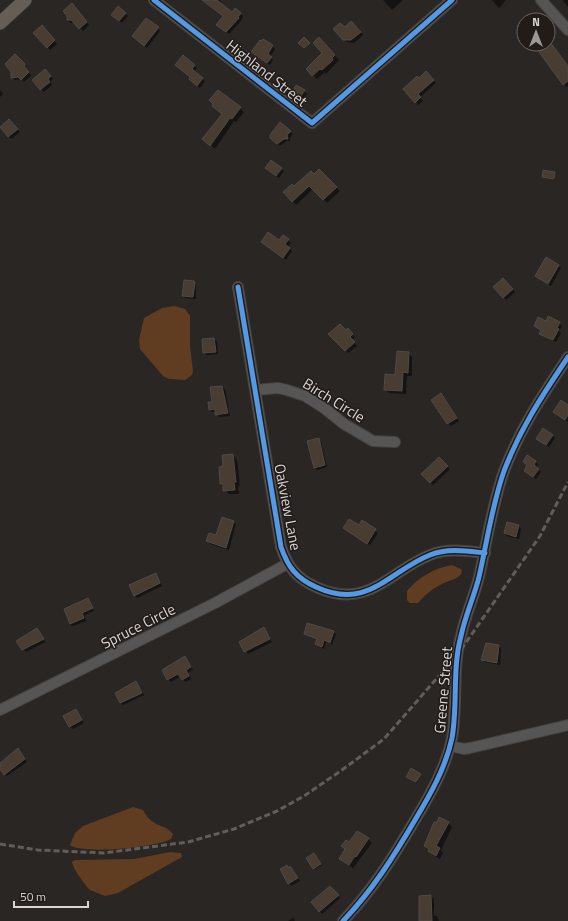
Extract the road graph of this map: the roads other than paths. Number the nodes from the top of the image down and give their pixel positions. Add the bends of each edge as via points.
1 (25, 0) edge
2 (154, 0) edge
3 (452, 0) edge
4 (541, 0) edge
5 (0, 23) edge
6 (568, 30) edge
7 (238, 286) dead end
8 (568, 357) edge
9 (255, 390) junction
10 (395, 442) dead end
11 (484, 553) junction
12 (287, 564) junction
13 (0, 710) edge
14 (568, 725) edge
15 (450, 746) junction
16 (343, 921) edge

1 - 5 main road
2 - 3 street, Highland Street via 312,123
4 - 6 street
7 - 9 street, Oakview Lane
8 - 11 street, Greene Street via 533,409 511,456 499,488
9 - 10 street, Birch Circle via 287,390 305,396 344,424 374,441
9 - 12 street, Oakview Lane via 281,547
11 - 12 street, Oakview Lane via 454,550 430,555 383,583 354,594 341,595 325,592 310,585
11 - 15 street, Greene Street via 459,643 456,703
12 - 13 street, Spruce Circle
14 - 15 street via 470,748
15 - 16 street, Greene Street via 436,783 399,846 369,893

